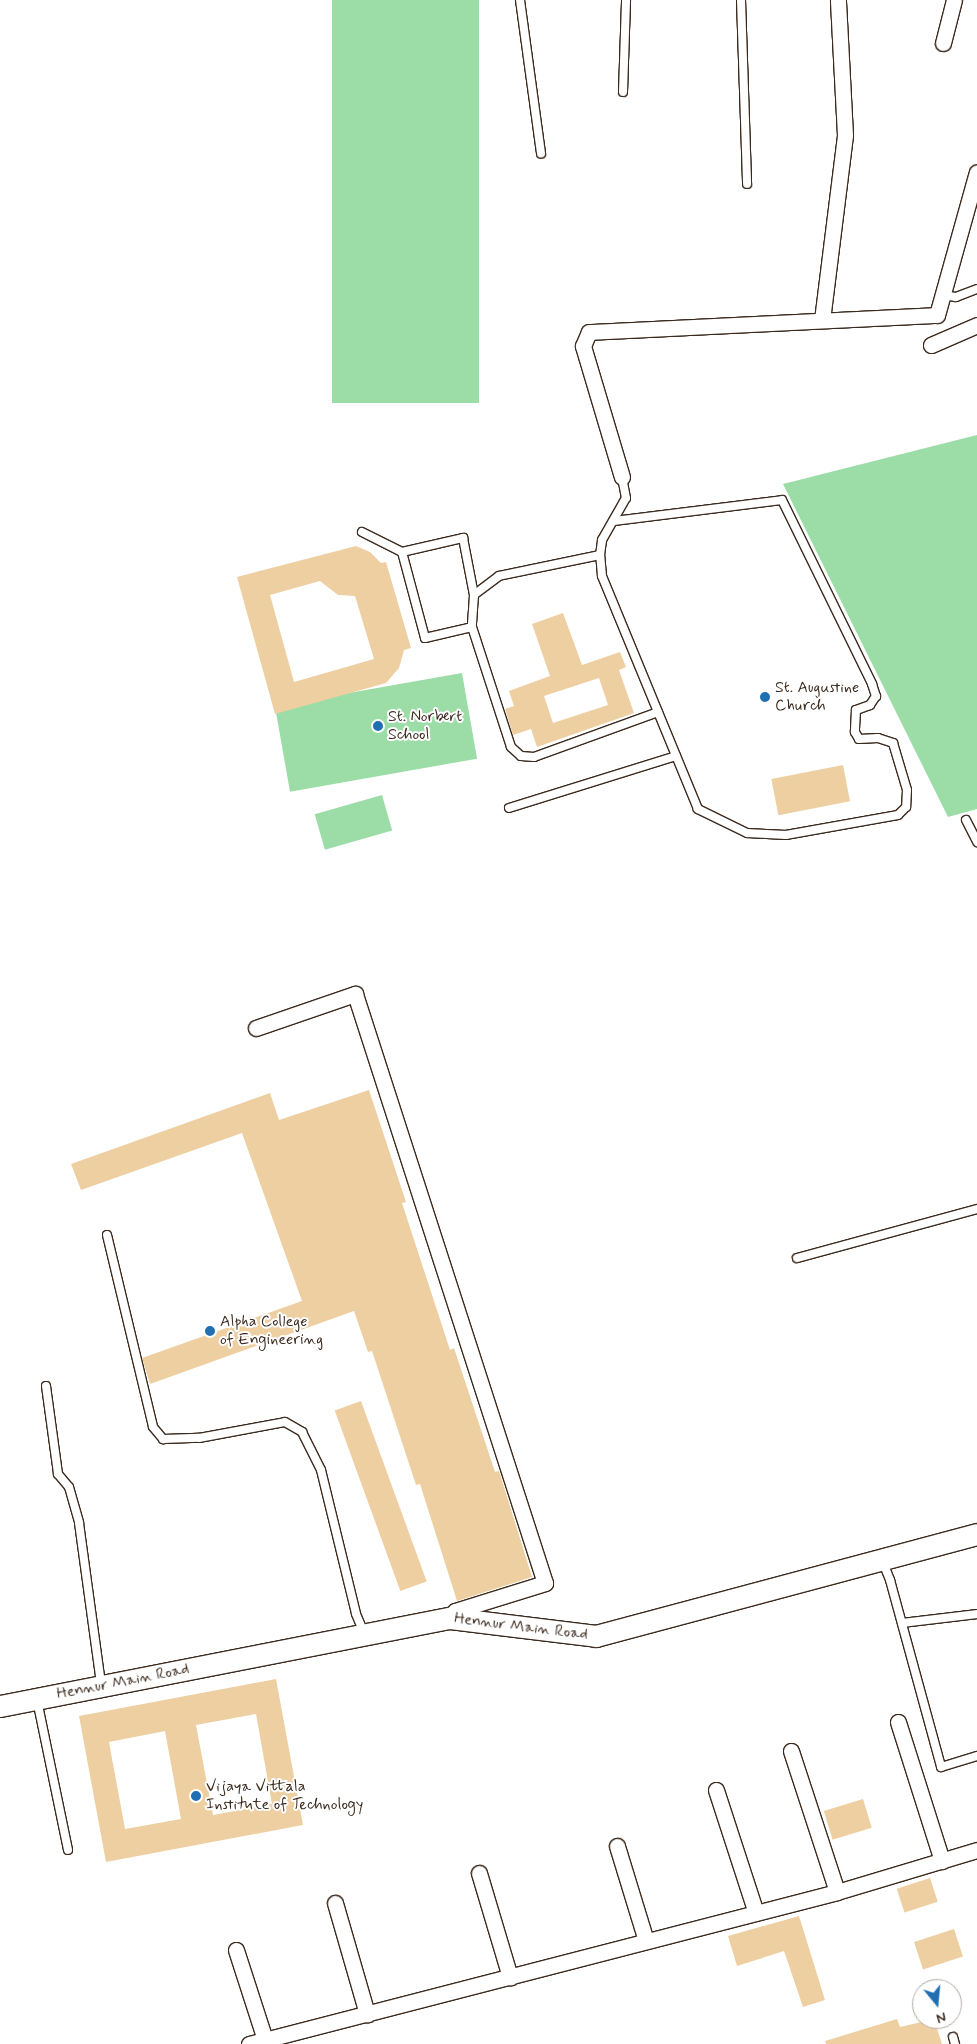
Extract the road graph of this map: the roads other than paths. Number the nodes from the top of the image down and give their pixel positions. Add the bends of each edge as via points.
1 (520, 0) edge
2 (626, 0) edge
3 (741, 0) edge
4 (838, 0) edge
5 (954, 0) edge
6 (943, 43) dead end
7 (623, 92) dead end
8 (541, 154) dead end
9 (977, 172) edge
10 (746, 184) dead end
11 (977, 289) edge
12 (942, 295) junction
13 (822, 320) junction
14 (977, 325) edge
15 (931, 345) dead end
16 (622, 477) joint
17 (614, 521) junction
18 (362, 532) dead end
19 (402, 552) junction
20 (600, 555) junction
21 (474, 595) junction
22 (472, 627) junction
23 (658, 712) junction
24 (676, 756) junction
25 (509, 808) dead end
26 (966, 820) dead end
27 (977, 842) edge
28 (256, 1028) dead end
29 (977, 1209) edge
30 (107, 1235) dead end
31 (797, 1258) dead end
32 (46, 1386) dead end
33 (977, 1534) edge
34 (881, 1559) junction
35 (977, 1614) edge
36 (450, 1618) junction
37 (902, 1623) junction
38 (365, 1635) junction
39 (101, 1686) junction
40 (36, 1699) junction
41 (0, 1706) edge
42 (898, 1722) dead end
43 (791, 1751) dead end
44 (977, 1756) edge
45 (716, 1790) dead end
46 (617, 1846) dead end
47 (68, 1850) dead end
48 (977, 1850) edge
49 (942, 1861) junction
50 (479, 1873) dead end
51 (836, 1892) junction
52 (335, 1903) dead end
53 (756, 1913) junction
54 (646, 1941) junction
55 (236, 1950) dead end
56 (510, 1976) junction
57 (367, 2014) junction
58 (265, 2040) junction
59 (249, 2044) edge

1 - 8 lane
2 - 7 lane
3 - 10 lane
4 - 13 street via 846,135
5 - 6 street
9 - 12 street
11 - 12 lane via 956,297
12 - 13 street via 937,315
13 - 16 street via 588,332 583,346
14 - 15 street
16 - 17 lane via 626,498
17 - 20 lane via 602,540
17 - 24 lane via 782,500 876,696 870,705 856,710 855,732 859,739 878,738 893,743 907,790 906,807 898,815 825,829 786,835 747,833 698,809
18 - 19 lane
19 - 21 lane via 463,538
19 - 22 lane via 425,638
20 - 21 lane via 499,576
20 - 23 lane via 602,576
21 - 22 lane
22 - 23 lane via 512,747 521,756 534,757
23 - 24 lane
24 - 25 lane
26 - 27 lane
28 - 36 street via 355,994 545,1583 455,1611
29 - 31 lane
30 - 38 lane via 154,1427 163,1439 199,1438 285,1422 302,1432 321,1470 356,1614
32 - 39 lane via 58,1474 69,1487 79,1523
33 - 34 main road, Hennur Main Road
34 - 36 main road, Hennur Main Road via 596,1636
34 - 37 lane
35 - 37 lane
36 - 38 main road, Hennur Main Road
37 - 44 lane via 941,1767
38 - 39 main road, Hennur Main Road
39 - 40 main road, Hennur Main Road
40 - 41 main road, Hennur Main Road
40 - 47 lane
42 - 49 street
43 - 51 street
45 - 53 street
46 - 54 street
48 - 49 street
49 - 51 street
50 - 56 street
51 - 53 street
52 - 57 street
53 - 54 street
54 - 56 street
55 - 58 street
56 - 57 street
57 - 58 street
58 - 59 street

